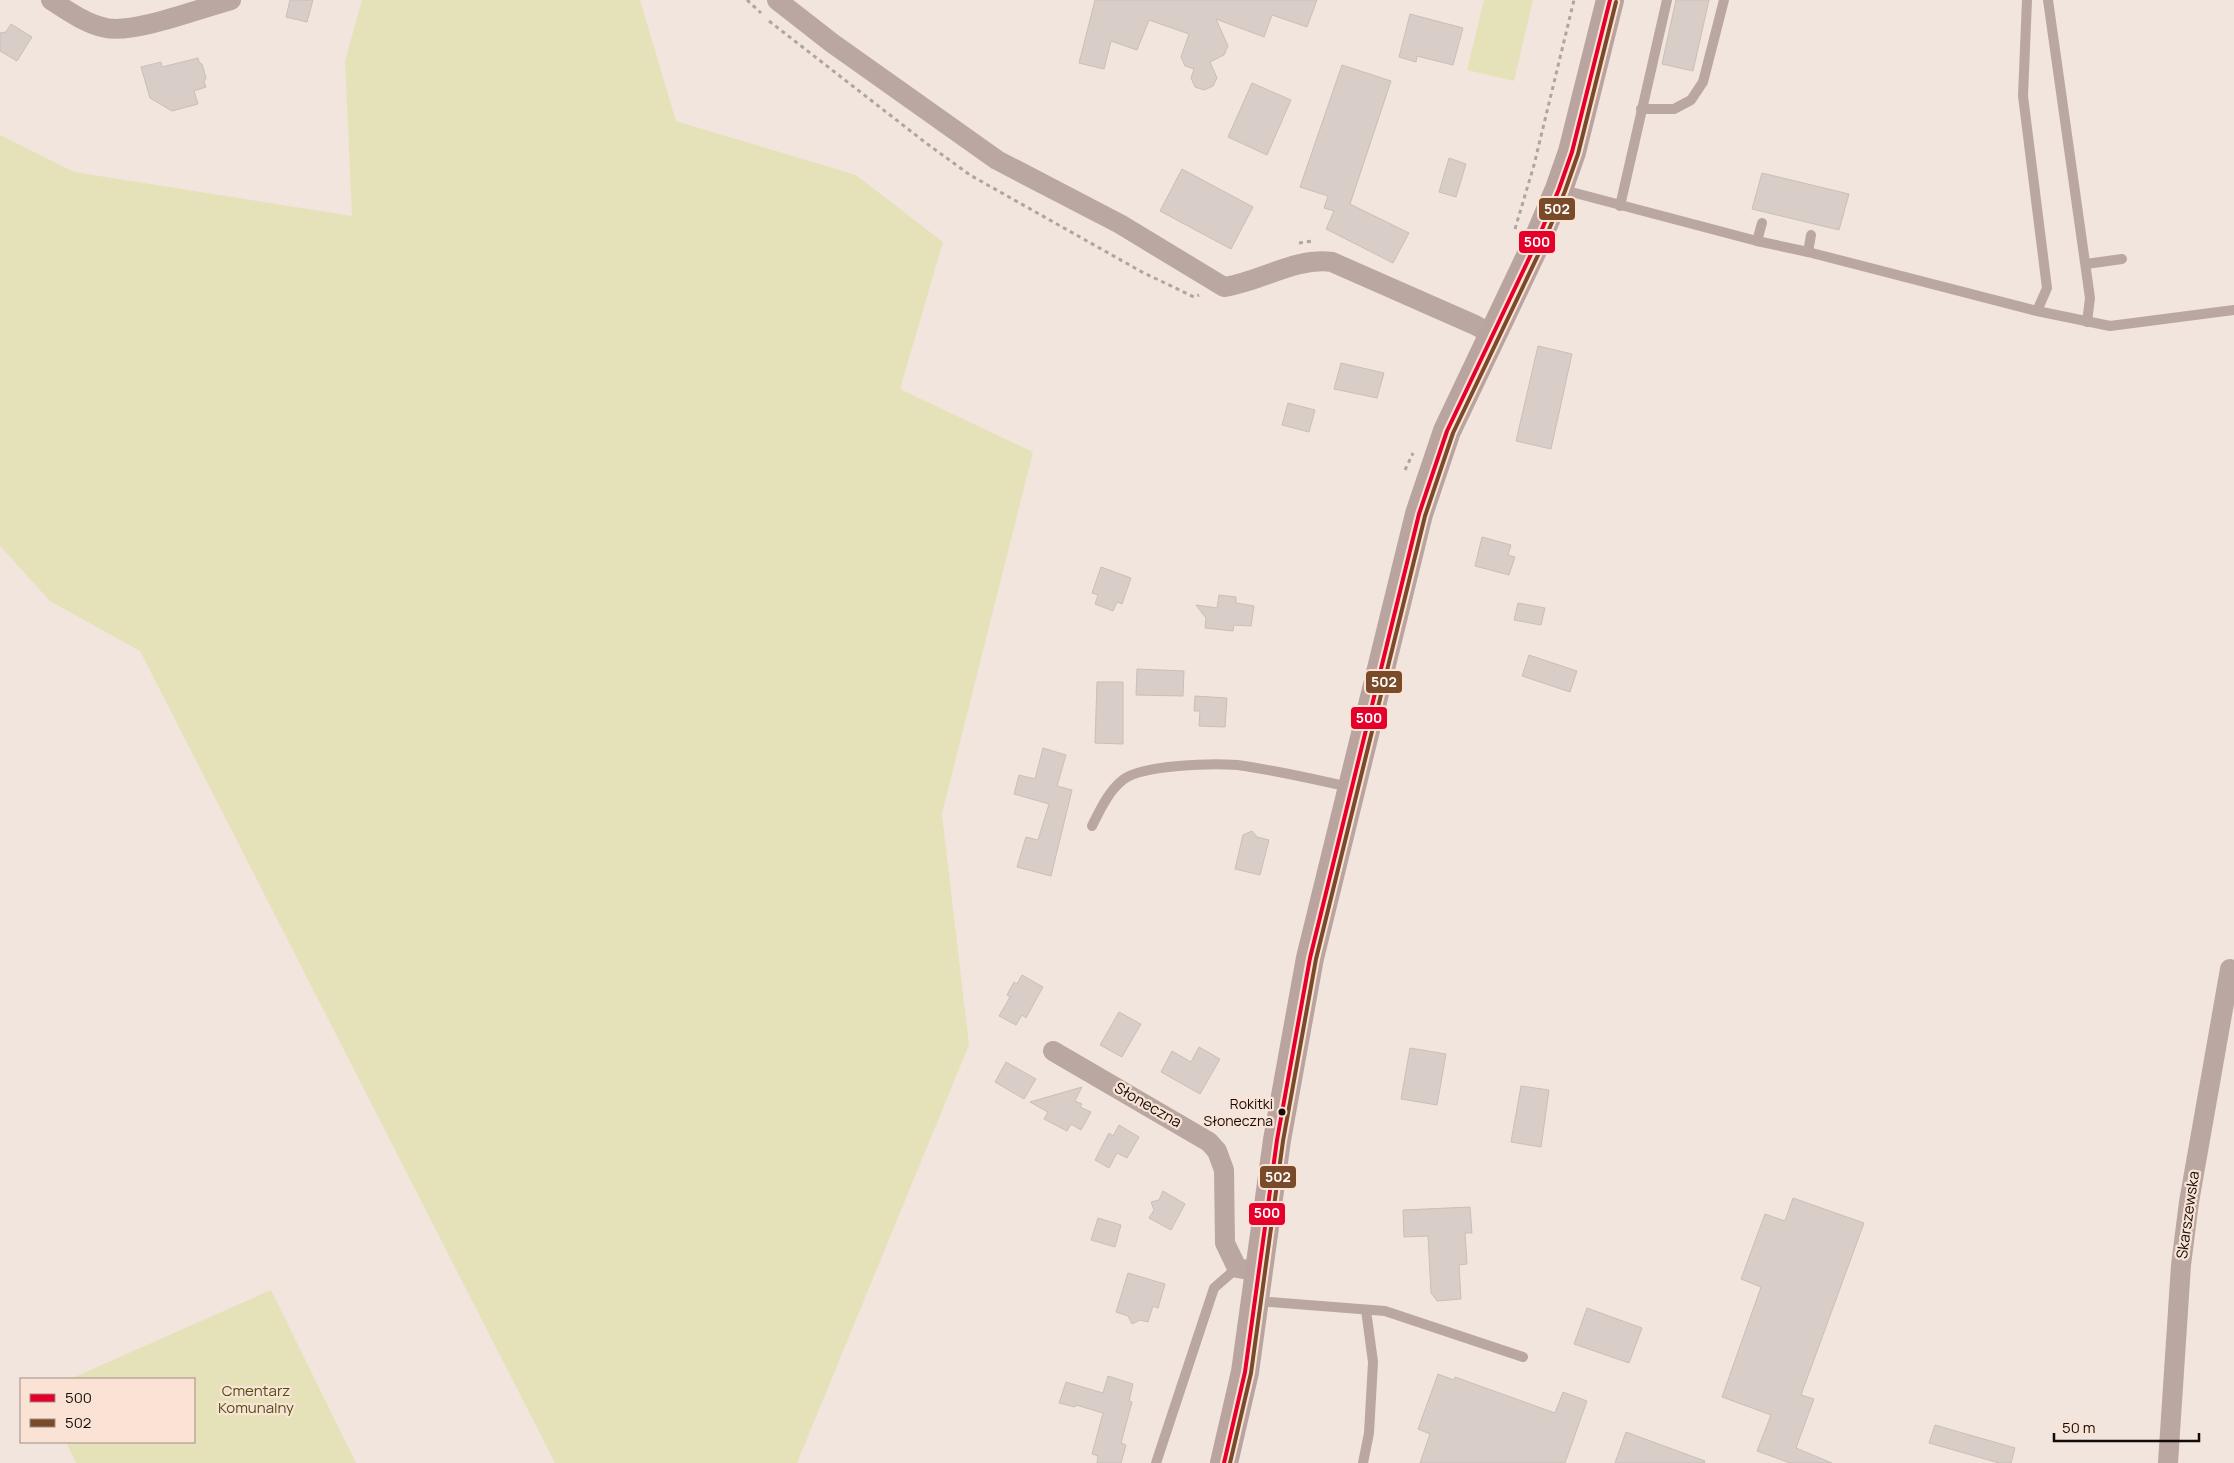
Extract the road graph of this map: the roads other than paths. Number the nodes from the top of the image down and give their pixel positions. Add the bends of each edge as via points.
1 (51, 0) edge
2 (231, 0) edge
3 (777, 0) edge
4 (1610, 0) edge
5 (1667, 0) edge
6 (1724, 0) edge
7 (2027, 0) edge
8 (2048, 0) edge
9 (1641, 109) junction
10 (1559, 189) junction
11 (1620, 206) junction
12 (1762, 223) dead end
13 (1811, 235) dead end
14 (1757, 241) junction
15 (1808, 252) junction
16 (2122, 259) dead end
17 (2086, 264) junction
18 (2234, 310) edge
19 (2037, 311) junction
20 (2087, 322) junction
21 (1493, 335) junction
22 (1350, 786) junction
23 (1092, 826) dead end
24 (2230, 969) dead end
25 (1053, 1052) dead end
26 (1248, 1270) junction
27 (1256, 1301) junction
28 (1366, 1310) junction
29 (1523, 1357) dead end
30 (1156, 1463) edge
31 (1224, 1463) edge
32 (1363, 1463) edge
33 (2168, 1463) edge

1 - 2 street via 90,22 115,29 137,27
3 - 21 street via 832,43 998,160 1120,224 1224,287 1321,260 1332,262
4 - 10 street via 1572,152
5 - 9 lane
6 - 9 lane via 1703,82 1691,100 1674,109
7 - 19 lane via 2023,96 2047,288
8 - 17 lane
9 - 11 lane
10 - 11 lane
10 - 21 street
11 - 14 lane
12 - 14 lane
13 - 15 lane
14 - 15 lane
15 - 19 lane
16 - 17 lane
17 - 20 lane via 2090,298
18 - 20 lane via 2119,326
19 - 20 lane
21 - 22 street via 1447,431 1429,480
22 - 23 lane via 1236,765 1163,766 1140,771 1124,779 1101,806
22 - 26 street via 1303,990 1277,1140
24 - 33 street, Skarszewska via 2181,1265
25 - 26 street, Słoneczna via 1200,1136 1217,1150 1224,1170 1225,1243
26 - 27 street
26 - 30 lane via 1214,1288
27 - 28 lane
27 - 31 street via 1245,1372
28 - 29 lane via 1385,1311
28 - 32 lane via 1372,1370 1369,1433

